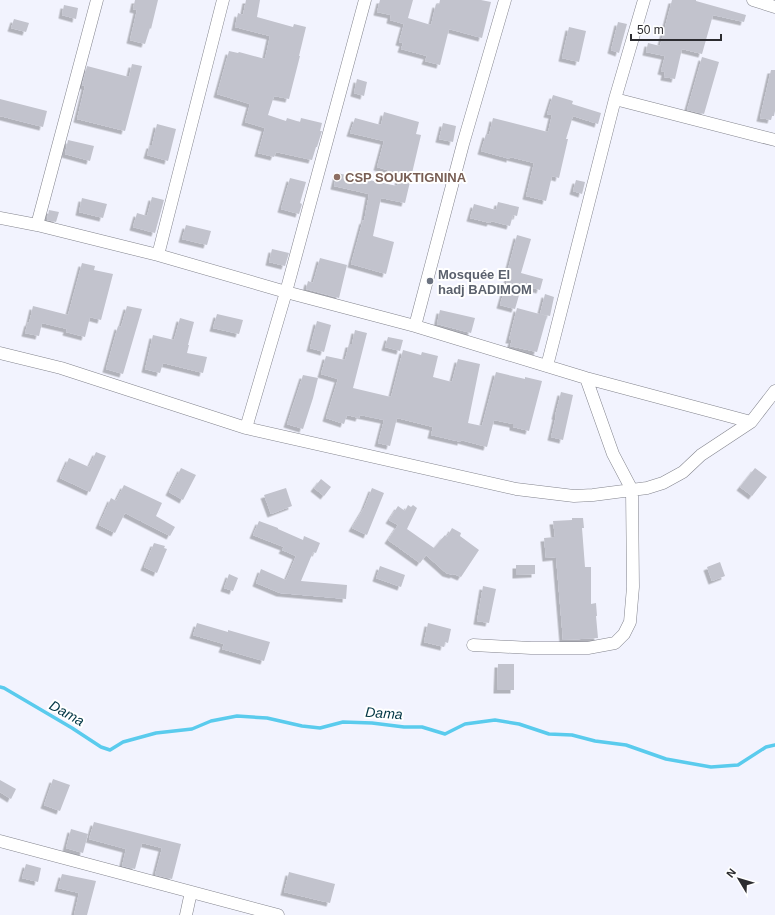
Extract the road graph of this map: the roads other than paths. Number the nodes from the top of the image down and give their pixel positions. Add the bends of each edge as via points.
1 (98, 0) edge
2 (223, 0) edge
3 (365, 0) edge
4 (505, 0) edge
5 (644, 0) edge
6 (753, 0) edge
7 (775, 7) edge
8 (615, 99) junction
9 (775, 140) edge
10 (0, 218) edge
11 (37, 226) junction
12 (158, 255) junction
13 (286, 292) junction
14 (415, 326) junction
15 (0, 353) edge
16 (547, 366) junction
17 (586, 378) junction
18 (775, 391) edge
19 (751, 422) junction
20 (246, 428) junction
21 (632, 490) junction
22 (473, 645) dead end
23 (0, 841) edge
24 (191, 892) junction
25 (186, 915) edge
26 (278, 915) edge

1 - 11 street
2 - 12 street
3 - 13 street
4 - 14 street via 463,144
5 - 8 street
6 - 7 street
8 - 9 street
8 - 16 street
10 - 11 street
11 - 12 street
12 - 13 street
13 - 14 street
13 - 20 street
14 - 16 street
15 - 20 street via 61,368
16 - 17 street
17 - 19 street
17 - 21 street via 613,454
18 - 19 street
19 - 21 street via 701,455 684,472 663,483
20 - 21 street via 516,489 574,496
21 - 22 street via 633,587 630,622 624,634 615,643 588,648
23 - 24 street
24 - 25 street
24 - 26 street

